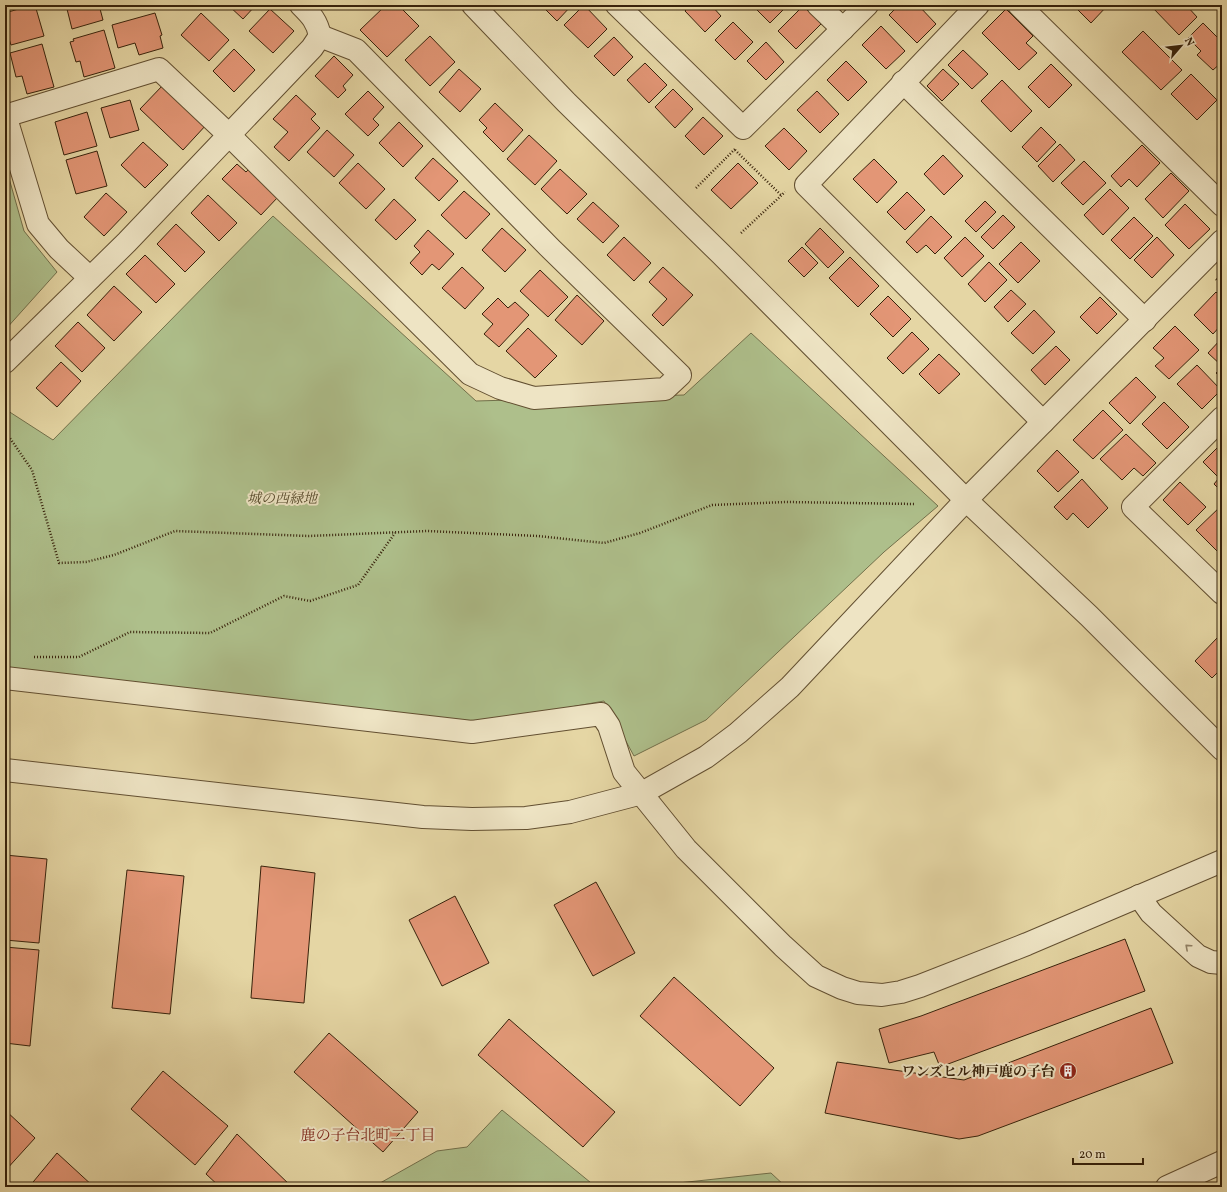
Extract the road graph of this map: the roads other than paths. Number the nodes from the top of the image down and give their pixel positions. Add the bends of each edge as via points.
1 (301, 5) edge
2 (474, 5) edge
3 (617, 5) edge
4 (818, 5) edge
5 (867, 5) edge
6 (978, 5) edge
7 (1019, 5) edge
8 (843, 29) junction
9 (320, 36) junction
10 (903, 82) junction
11 (5, 115) edge
12 (229, 135) junction
13 (1222, 205) edge
14 (1222, 241) edge
15 (90, 278) junction
16 (1145, 320) junction
17 (5, 362) edge
18 (1222, 418) edge
19 (1043, 422) junction
20 (966, 500) junction
21 (1222, 593) edge
22 (5, 678) edge
23 (1222, 749) edge
24 (5, 770) edge
25 (642, 793) junction
26 (1222, 861) edge
27 (1138, 896) junction
28 (1222, 963) edge
29 (1222, 1162) edge
30 (1167, 1187) edge

1 - 9 street via 315,20
2 - 20 street via 566,102
3 - 8 street via 743,128
4 - 8 street
5 - 8 street
6 - 10 street
7 - 13 street
9 - 12 street via 312,48
9 - 12 street via 356,50 680,375 665,389 534,398 500,388 470,374
10 - 16 street
10 - 19 street via 806,185
11 - 12 street via 159,69
11 - 15 street via 38,224 59,249
12 - 15 street
14 - 16 street
15 - 17 street
16 - 19 street
18 - 21 street via 1133,507
19 - 20 street
20 - 23 street via 1089,616
20 - 25 street via 790,687 738,733 706,757
22 - 25 street via 472,732 601,714 609,726 624,772
24 - 25 street via 423,817 472,819 526,818 570,812
25 - 27 street via 686,849 783,946 816,976 858,993 882,995 920,986 1027,944
26 - 27 street
28 -> 27 street via 1211,962 1198,956 1151,913
29 - 30 street

